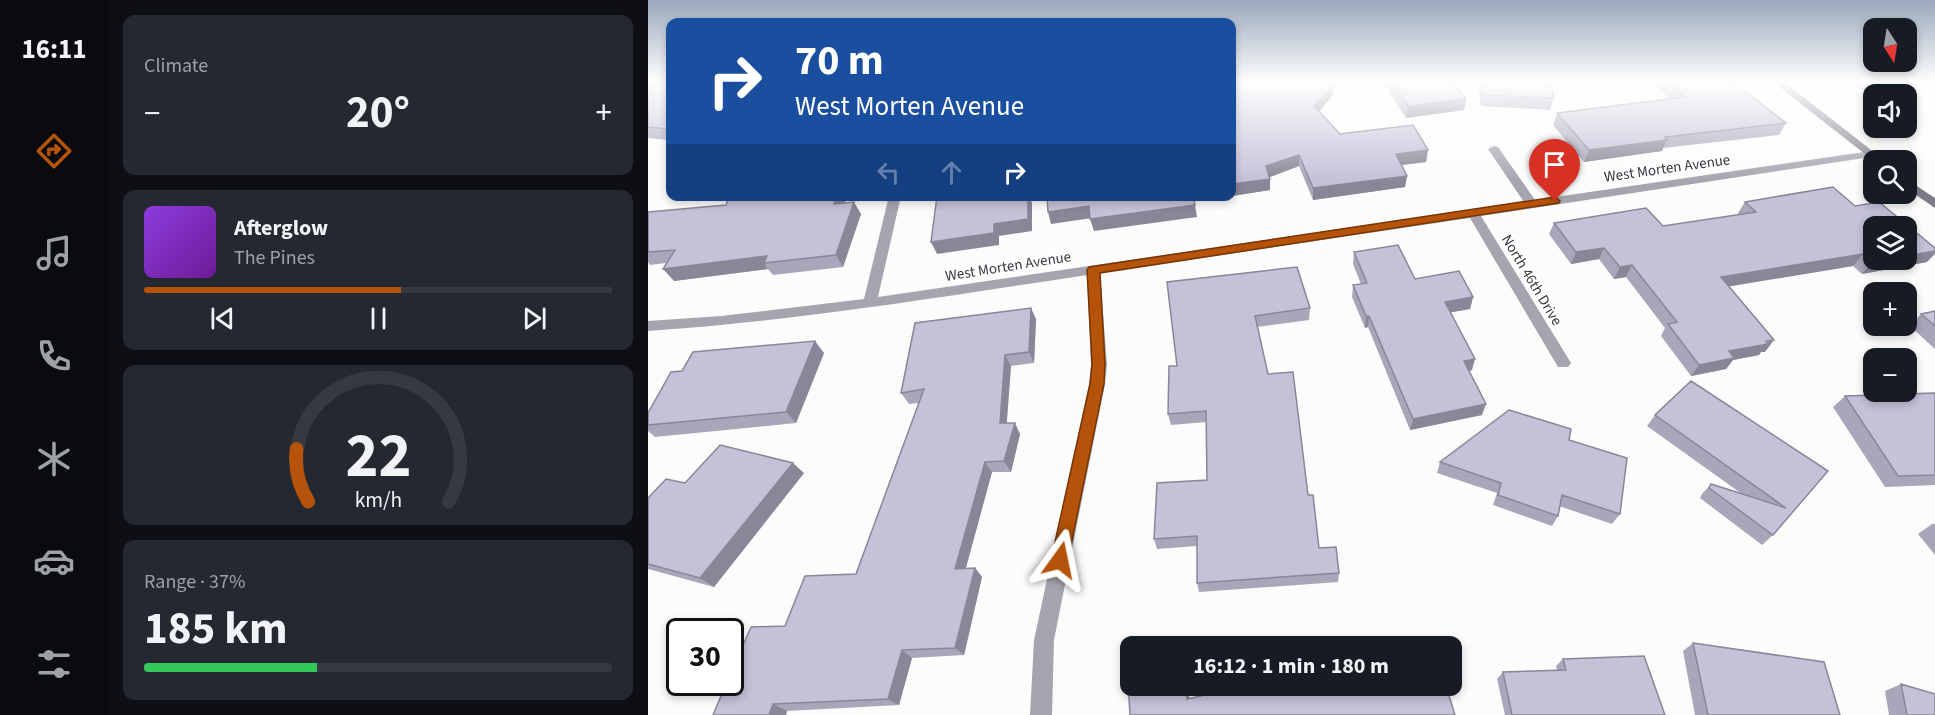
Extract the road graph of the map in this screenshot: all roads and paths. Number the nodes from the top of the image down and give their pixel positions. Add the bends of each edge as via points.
1 (1822, 115) edge
2 (1494, 149) dead end
3 (1866, 150) edge
4 (1863, 159) edge
5 (1917, 190) edge
6 (894, 201) edge
7 (1532, 204) junction
8 (1935, 204) edge
9 (1473, 213) junction
10 (1094, 270) junction
11 (870, 303) junction
12 (648, 326) edge
13 (1563, 363) dead end
14 (1041, 715) edge

1 - 3 street
2 - 7 street
4 - 7 street, West Morten Avenue
5 - 8 street
6 - 11 street
7 - 9 street, West Morten Avenue
9 - 10 street, West Morten Avenue
9 - 13 street, North 46th Drive
10 - 11 street, West Morten Avenue
10 - 14 street via 1097,384 1044,640
11 - 12 street, West Morten Avenue

